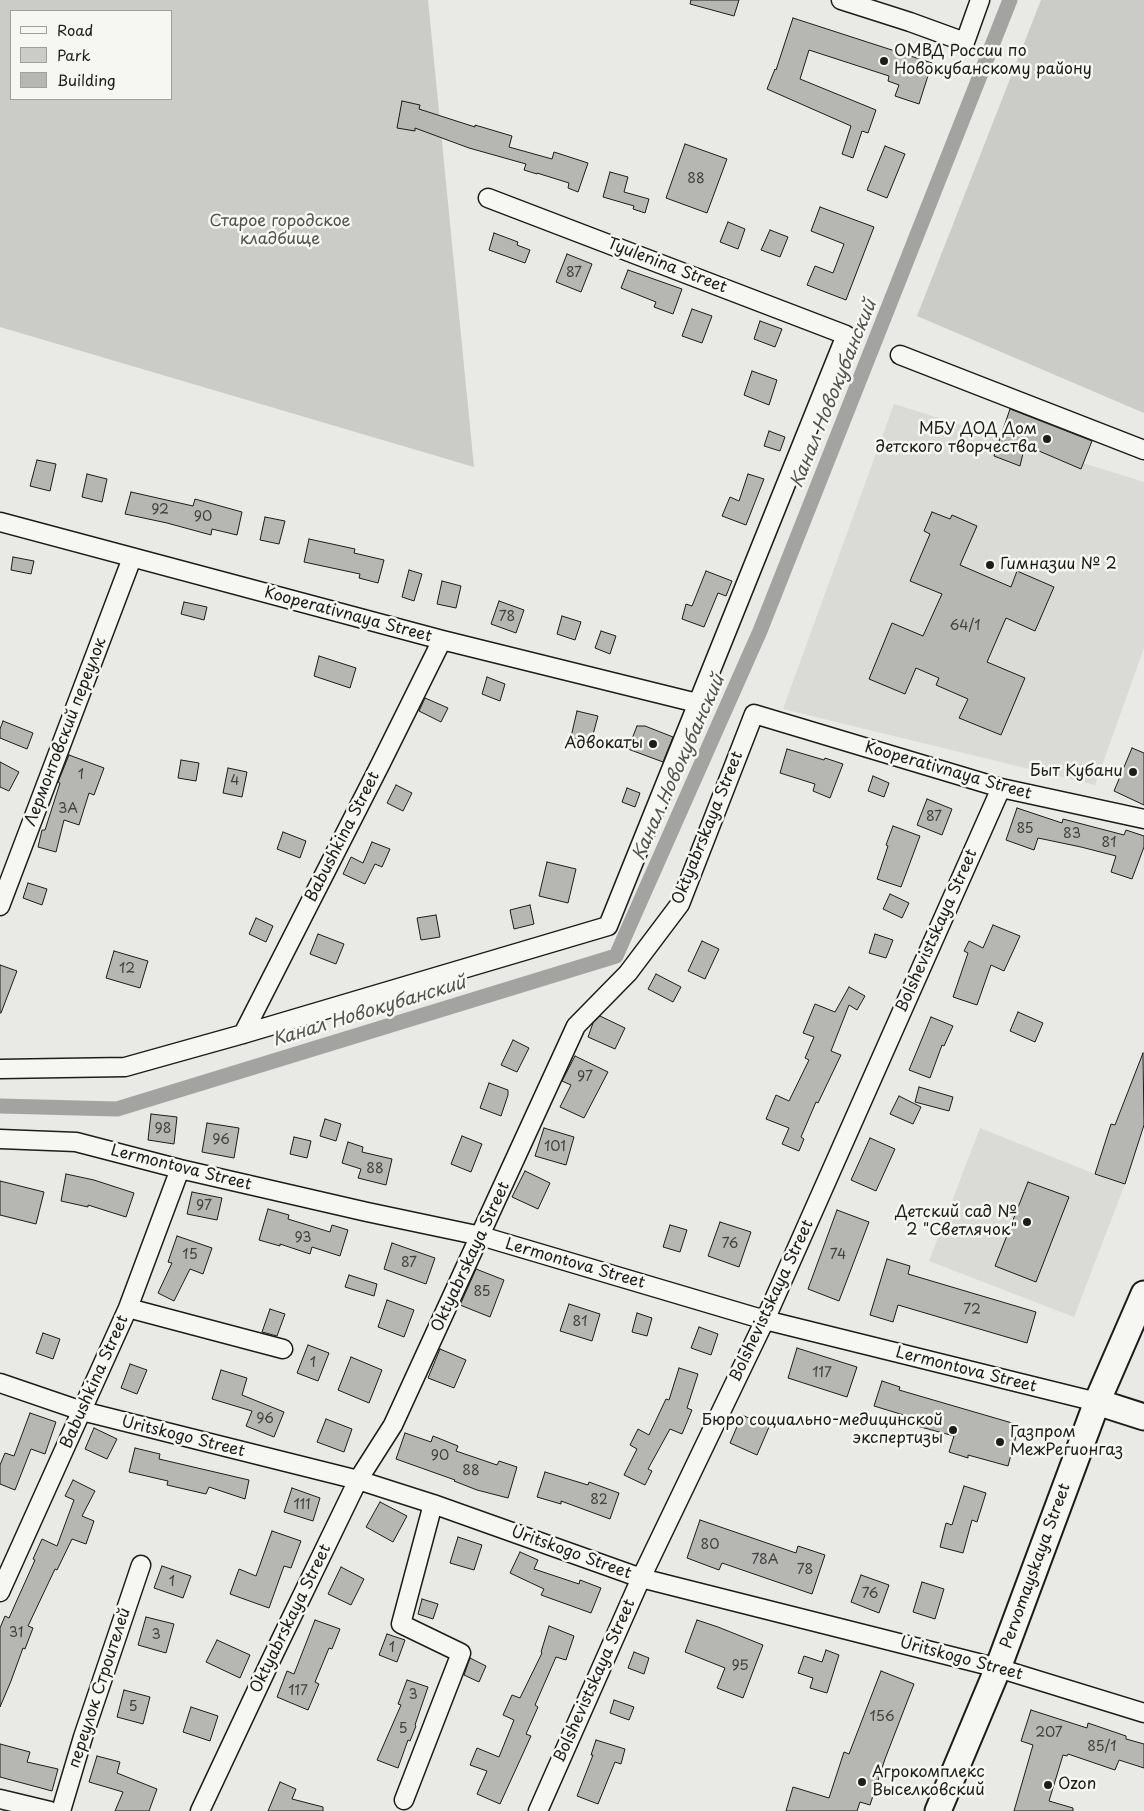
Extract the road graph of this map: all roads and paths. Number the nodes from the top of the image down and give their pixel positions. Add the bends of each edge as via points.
1 (842, 0) edge
2 (980, 0) edge
3 (488, 198) dead end
4 (900, 355) dead end
5 (1144, 450) edge
6 (0, 522) edge
7 (132, 558) junction
8 (442, 640) junction
9 (697, 703) junction
10 (754, 714) joint
11 (1001, 788) junction
12 (1144, 819) edge
13 (0, 906) edge
14 (242, 1034) junction
15 (0, 1069) edge
16 (0, 1139) edge
17 (180, 1169) junction
18 (481, 1236) junction
19 (1144, 1294) edge
20 (128, 1308) junction
21 (765, 1320) junction
22 (282, 1349) dead end
23 (0, 1383) edge
24 (1096, 1402) junction
25 (82, 1411) junction
26 (1144, 1417) edge
27 (358, 1480) junction
28 (433, 1504) junction
29 (141, 1565) dead end
30 (640, 1578) junction
31 (0, 1592) edge
32 (998, 1668) junction
33 (1144, 1713) edge
34 (0, 1799) edge
35 (404, 1800) dead end
36 (50, 1811) edge
37 (61, 1811) edge
38 (200, 1811) edge
39 (538, 1811) edge
40 (938, 1811) edge

1 - 2 street via 965,42
3 - 9 street, Tyulenina Street via 846,335
4 - 5 street
6 - 7 street, Kooperativnaya Street
7 - 8 street, Kooperativnaya Street
7 - 13 street, Лермонтовский переулок
8 - 9 street, Kooperativnaya Street
8 - 14 street, Babushkina Street
9 - 14 street via 608,926
10 - 11 street, Kooperativnaya Street
10 - 18 street, Oktyabrskaya Street via 680,904 628,973 576,1026
11 - 12 street, Kooperativnaya Street
11 - 21 street, Bolshevistskaya Street
14 - 15 street via 124,1067
16 - 17 street, Lermontova Street via 76,1142
17 - 18 street, Lermontova Street
17 - 20 street, Babushkina Street
18 - 21 street, Lermontova Street
18 - 27 street, Oktyabrskaya Street via 394,1425
19 - 24 main road, Pervomayskaya Street
20 - 22 street
20 - 25 street, Babushkina Street
21 - 24 street, Lermontova Street
21 - 30 street, Bolshevistskaya Street
23 - 25 street, Uritskogo Street
24 - 26 main road, Lermontova Street
24 - 32 main road, Pervomayskaya Street
25 - 27 street, Uritskogo Street
25 - 31 street, Babushkina Street
27 - 28 street, Uritskogo Street
27 - 38 street, Oktyabrskaya Street
28 - 30 street, Uritskogo Street
28 - 35 street via 401,1624 461,1653
29 - 37 street, переулок Строителей
30 - 32 street, Uritskogo Street
30 - 39 street, Bolshevistskaya Street
32 - 33 street, Uritskogo Street
32 - 40 main road, Pervomayskaya Street
34 - 36 street

